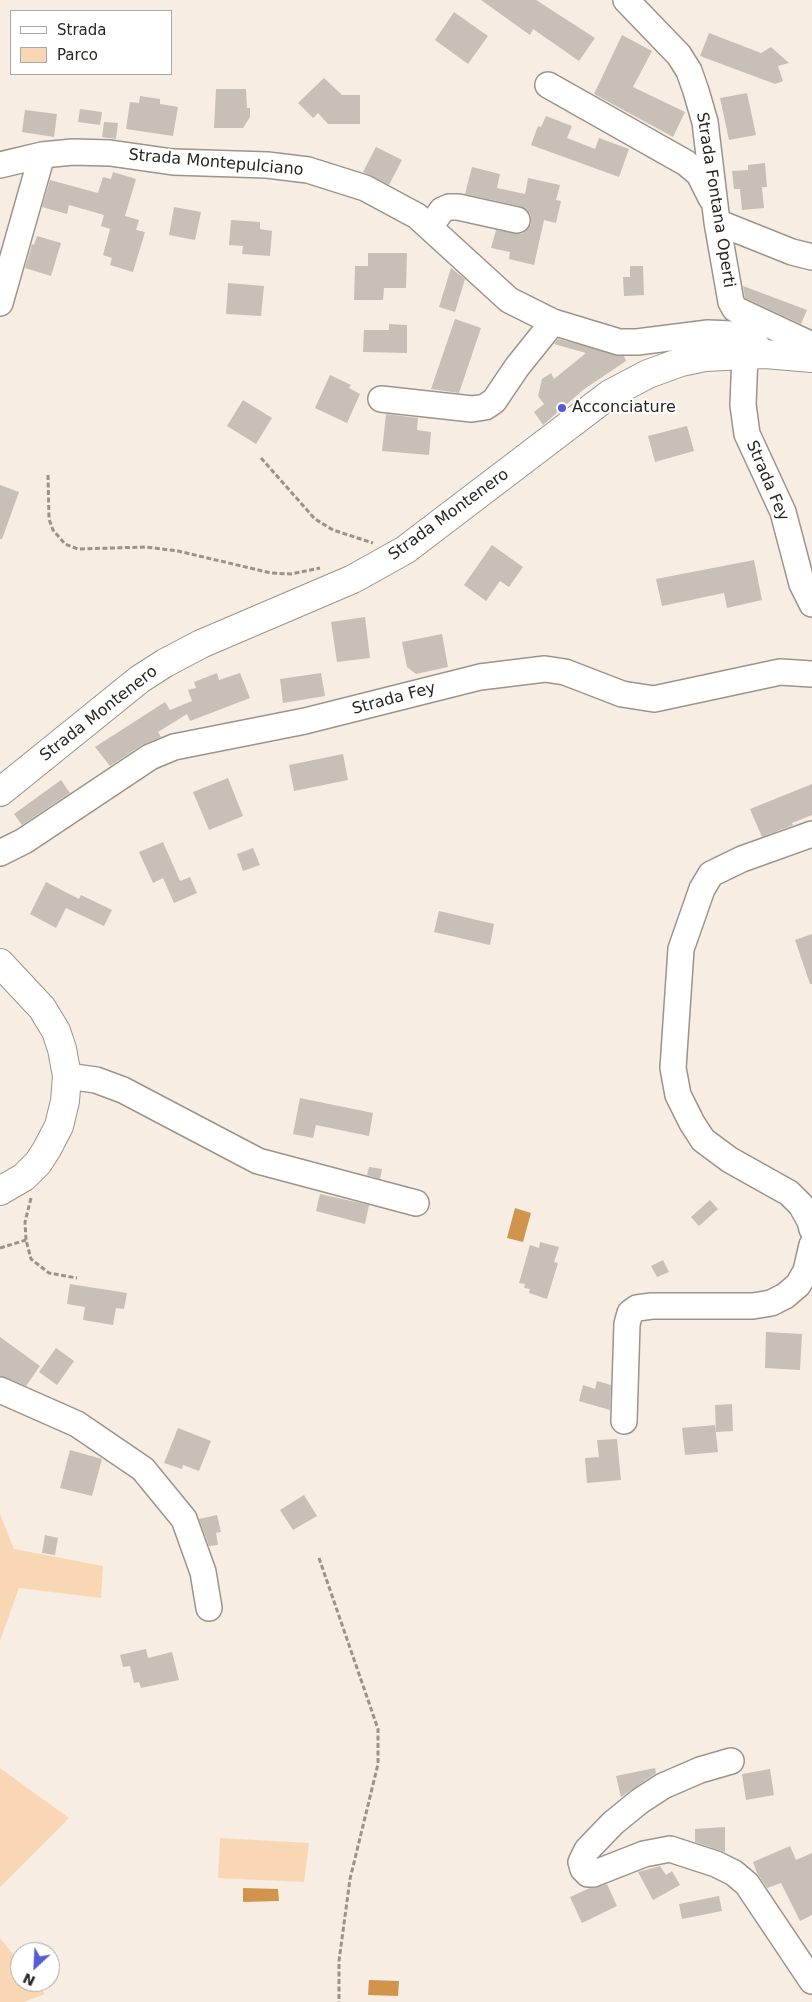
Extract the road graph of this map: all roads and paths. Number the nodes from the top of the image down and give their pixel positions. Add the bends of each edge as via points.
1 (626, 0) edge
2 (548, 85) dead end
3 (42, 155) junction
4 (0, 165) edge
5 (716, 214) junction
6 (517, 220) dead end
7 (430, 227) junction
8 (812, 257) edge
9 (0, 303) edge
10 (553, 322) junction
11 (812, 345) edge
12 (755, 354) junction
13 (812, 358) edge
14 (381, 399) dead end
15 (261, 458) dead end
16 (48, 475) dead end
17 (405, 550) junction
18 (326, 567) dead end
19 (812, 604) edge
20 (812, 674) edge
21 (0, 792) edge
22 (812, 834) edge
23 (0, 854) edge
24 (0, 963) edge
25 (67, 1076) junction
26 (38, 1163) junction
27 (0, 1191) edge
28 (416, 1203) dead end
29 (812, 1229) edge
30 (26, 1240) junction
31 (812, 1245) edge
32 (0, 1248) edge
33 (77, 1278) dead end
34 (0, 1390) edge
35 (624, 1421) dead end
36 (319, 1558) dead end
37 (209, 1608) dead end
38 (731, 1761) dead end
39 (812, 1982) edge
40 (338, 2002) edge

1 - 5 street, Strada Fontana Operti via 679,55 689,71 705,122
2 - 5 street via 686,163 698,174
3 - 4 street, Strada Montepulciano
3 - 7 street, Strada Montepulciano via 110,153 173,162 266,164 308,170 365,188 401,206
3 - 9 street
5 - 8 street via 792,252
5 - 11 street, Strada Fontana Operti via 731,302 735,309
6 - 7 street via 449,207 442,210
7 - 10 street, Strada Montepulciano via 508,300
10 - 12 street, Strada Montepulciano via 619,342 733,334 751,340
10 - 14 street via 517,366 494,401 485,407 472,409
12 - 13 main road, Strada Montenero
12 - 17 main road, Strada Montenero via 681,362 648,374 610,394
12 - 19 street, Strada Fey via 743,405 747,434 783,512 802,584
15 - 17 path via 315,519 332,530 355,539
16 - 18 path via 49,519 53,530 65,544 78,549 146,547 178,551 271,573 291,574
17 - 21 main road, Strada Montenero via 353,579 165,662
20 - 23 street, Strada Fey via 780,672 654,699 622,694 565,672 545,669 480,677 332,715 174,747 150,757
22 - 29 street via 742,859 711,874 702,889 681,949 673,1068 678,1095 704,1140 730,1160 789,1193 801,1206
24 - 25 main road via 42,1008 56,1031
25 - 26 main road via 59,1126
25 - 28 street via 96,1080 123,1090 273,1166
26 - 27 main road via 24,1177
26 - 30 path via 26,1222
30 - 32 path
30 - 33 path via 28,1254 38,1266 49,1273
31 - 35 street via 806,1271 798,1285 771,1303 753,1306 652,1306 630,1313
34 - 37 street via 77,1424 144,1468 184,1519 203,1572
36 - 40 path via 378,1729 378,1764 350,1879
38 - 39 street via 663,1786 640,1801 587,1850 581,1862 583,1869 593,1874 663,1849 683,1852 716,1864 747,1884

